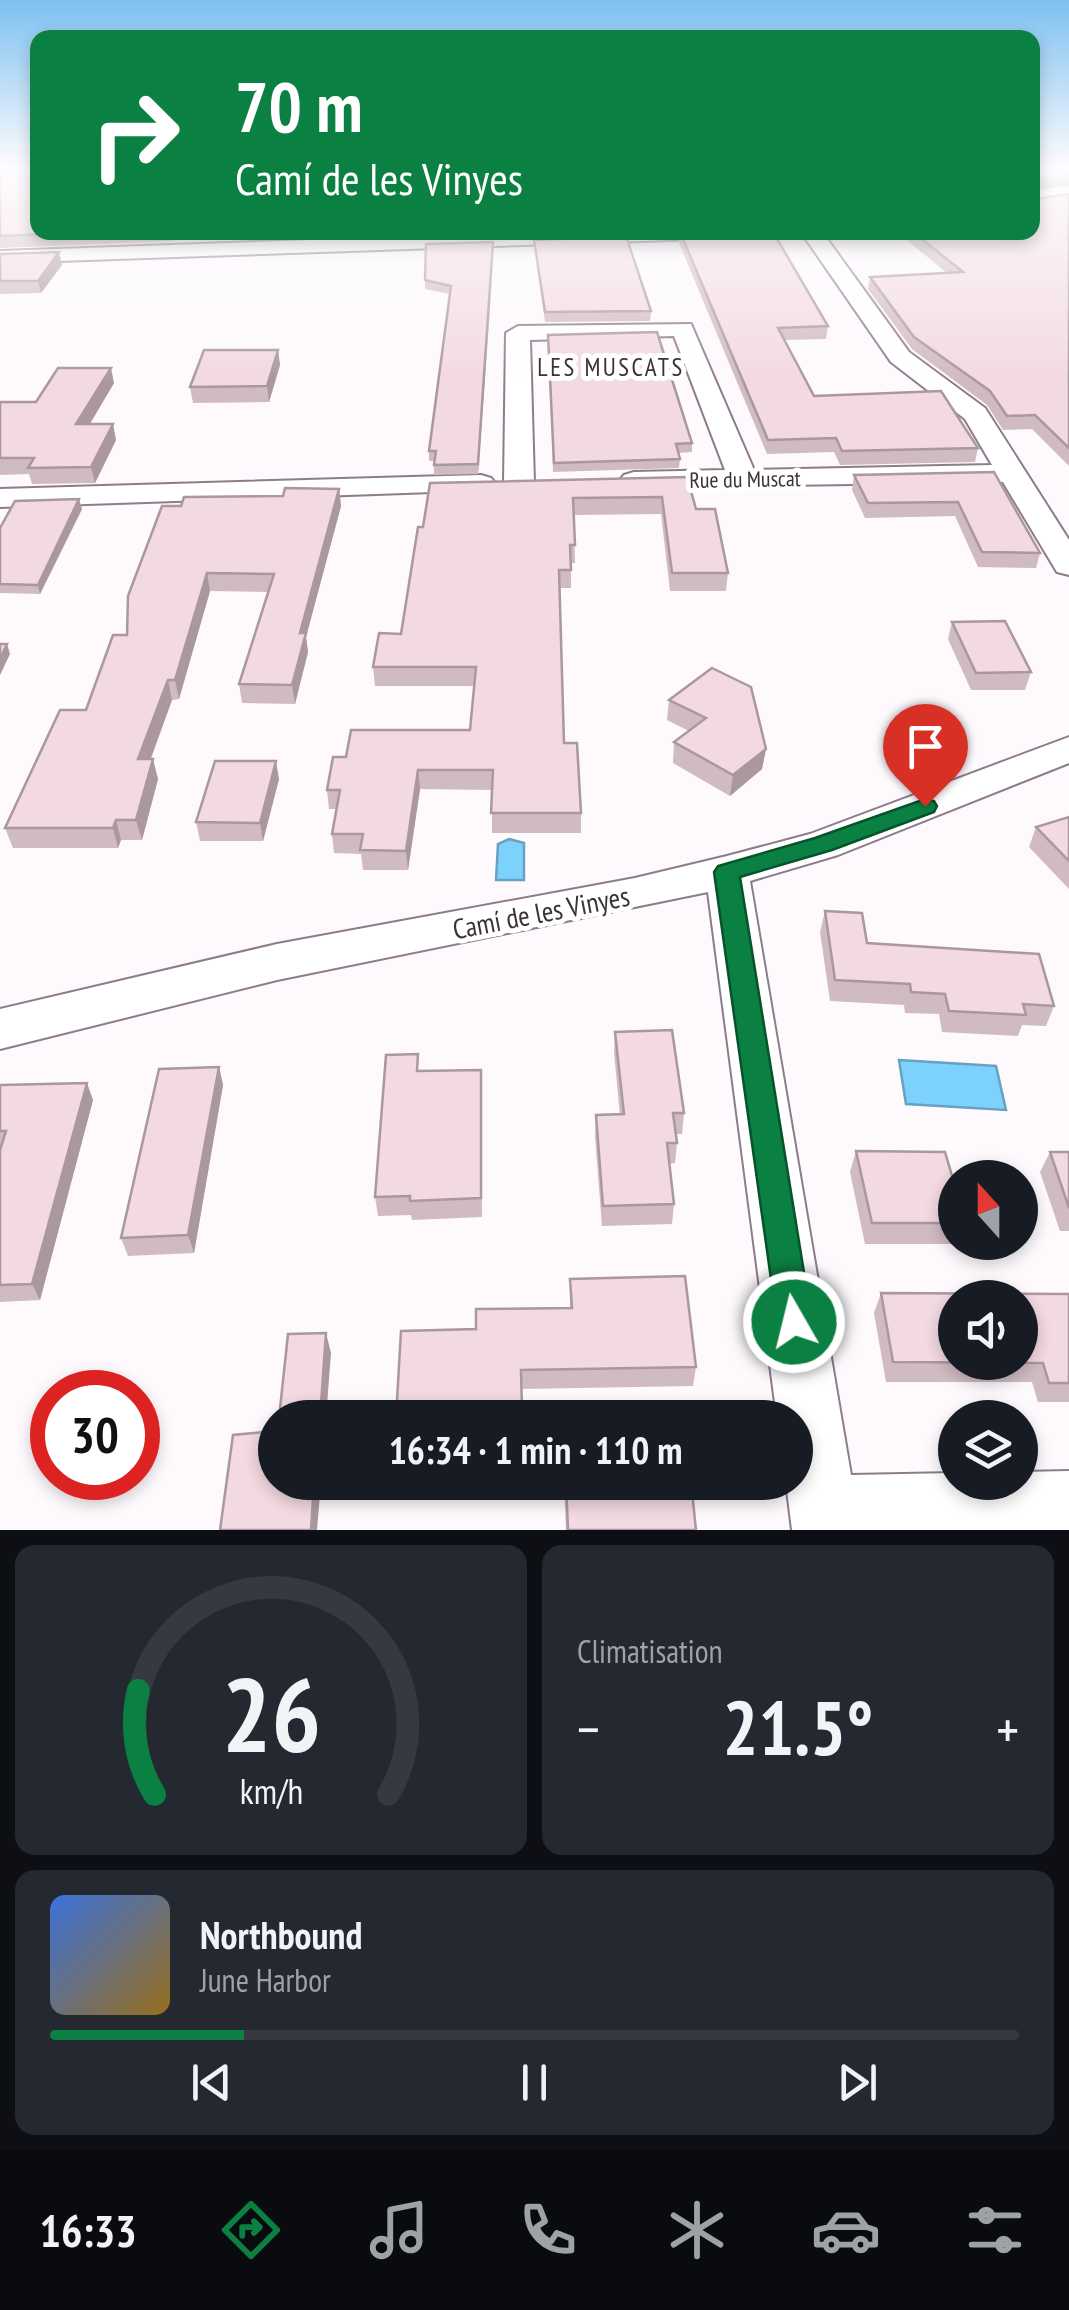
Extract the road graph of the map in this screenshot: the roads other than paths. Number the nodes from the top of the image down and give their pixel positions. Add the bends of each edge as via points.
1 (101, 240) edge
2 (539, 240) edge
3 (817, 240) edge
4 (396, 246) edge
5 (91, 254) junction
6 (0, 257) edge
7 (1010, 473) junction
8 (743, 479) junction
9 (612, 482) edge
10 (556, 483) edge
11 (518, 484) junction
12 (0, 498) edge
13 (1069, 565) edge
14 (1069, 748) edge
15 (727, 872) junction
16 (0, 1029) edge
17 (1069, 1506) edge
18 (824, 1520) edge

1 - 5 street
2 - 4 street
3 - 7 street via 879,333 900,358 975,414
4 - 5 street
5 - 6 street
7 - 8 street, Rue du Muscat
7 - 13 street
8 - 9 street, Rue du Muscat
8 - 11 street via 682,328 518,333
10 - 11 street
11 - 12 street
14 - 15 street, Camí de les Vinyes via 823,844
15 - 16 street, Camí de les Vinyes via 278,962
15 - 18 street
17 - 18 street

